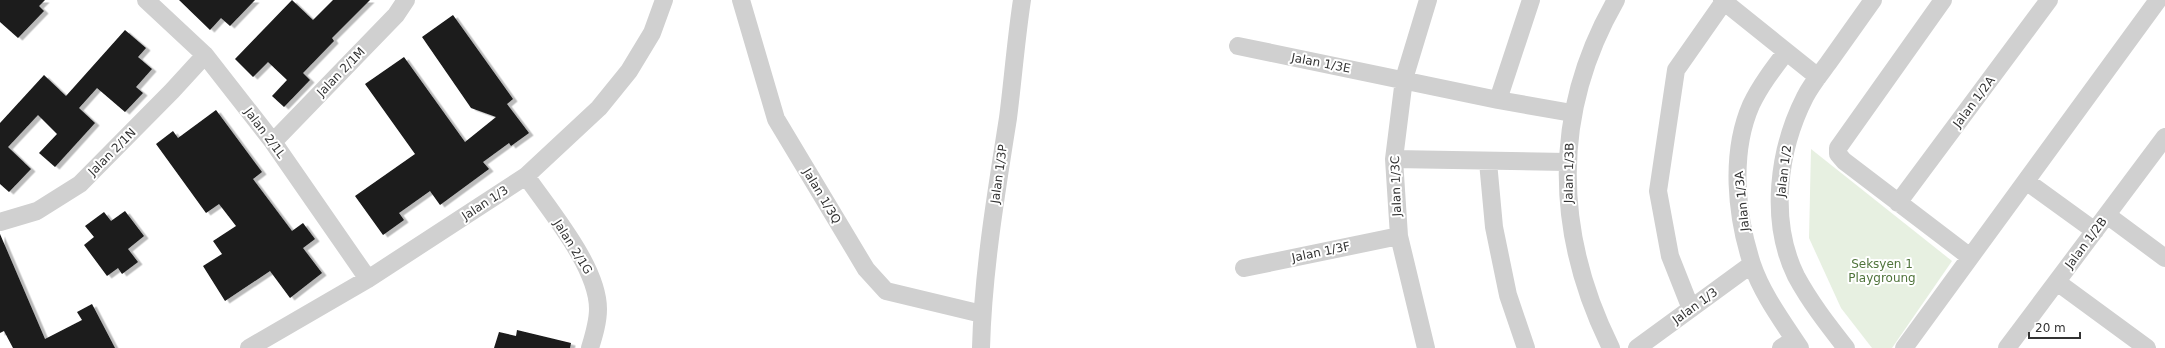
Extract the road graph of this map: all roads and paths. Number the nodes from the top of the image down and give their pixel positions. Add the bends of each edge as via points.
1 (146, 0) edge
2 (406, 0) edge
3 (664, 0) edge
4 (741, 0) edge
5 (1022, 0) edge
6 (1428, 0) edge
7 (1531, 0) edge
8 (1616, 0) edge
9 (1873, 0) edge
10 (1943, 0) edge
11 (2049, 0) edge
12 (2158, 0) edge
13 (1724, 1) edge
14 (1238, 46) dead end
15 (1786, 52) junction
16 (205, 55) junction
17 (1818, 77) junction
18 (1404, 80) junction
19 (1498, 100) junction
20 (1572, 113) junction
21 (2165, 137) edge
22 (273, 142) junction
23 (1394, 159) junction
24 (2158, 159) edge
25 (1488, 162) junction
26 (1567, 162) junction
27 (526, 176) junction
28 (2026, 181) junction
29 (1898, 203) junction
30 (2106, 215) junction
31 (0, 222) edge
32 (2095, 231) junction
33 (1398, 236) junction
34 (1970, 257) junction
35 (2165, 258) edge
36 (1752, 264) junction
37 (1244, 268) dead end
38 (368, 279) junction
39 (2057, 282) junction
40 (1691, 309) junction
41 (982, 314) junction
42 (1792, 345) edge
43 (2010, 347) edge
44 (249, 348) edge
45 (590, 348) edge
46 (981, 348) edge
47 (1426, 348) edge
48 (1526, 348) edge
49 (1611, 348) edge
50 (1637, 348) edge
51 (1846, 348) edge
52 (1904, 348) edge
53 (2147, 348) edge

1 - 16 street, Jalan 2/1L
2 - 22 street, Jalan 2/1M via 396,15
3 - 27 street, Jalan 1/3 via 652,33 629,71 599,108
4 - 41 street, Jalan 1/3Q via 776,119 866,269 886,291
5 - 41 street, Jalan 1/3P
6 - 18 street, Jalan 1/3C
7 - 19 street
8 - 20 street, Jalan 1/3B via 1586,63
9 - 17 street, Jalan 1/2
10 - 29 street via 1838,148 1838,154 1844,161
11 - 29 street, Jalan 1/2A
12 - 28 street
13 - 15 street
13 - 40 street via 1676,70 1658,191 1670,256
14 - 18 street, Jalan 1/3E
15 - 17 street
15 - 36 street, Jalan 1/3A via 1764,81 1751,106 1739,155 1739,192 1743,226
16 - 22 street, Jalan 2/1L
16 - 31 street, Jalan 2/1N via 172,92 80,184 37,211
17 - 51 street, Jalan 1/2 via 1806,96 1789,134 1780,182 1780,206 1788,253 1796,275 1813,305
18 - 19 street, Jalan 1/3E
18 - 23 street, Jalan 1/3C
19 - 20 street, Jalan 1/3E
20 - 26 street, Jalan 1/3B
21 - 24 street, Jalan 1/2B
22 - 38 street, Jalan 2/1L
23 - 25 street
23 - 33 street, Jalan 1/3C
24 - 30 street, Jalan 1/2B
25 - 26 street
25 - 48 street via 1494,227 1508,295
26 - 49 street, Jalan 1/3B via 1569,213 1579,268 1596,318
27 - 38 street, Jalan 1/3
27 - 45 street, Jalan 2/1G via 584,261 591,276 598,309
28 - 32 street
28 - 34 street
29 - 34 street
30 - 32 street, Jalan 1/2B
30 - 35 street
32 - 39 street, Jalan 1/2B
33 - 37 street, Jalan 1/3F
33 - 47 street, Jalan 1/3C
34 - 52 street
36 - 40 street, Jalan 1/3
36 - 42 street, Jalan 1/3A
38 - 44 street, Jalan 1/3
39 - 43 street, Jalan 1/2B
39 - 53 street
40 - 50 street, Jalan 1/3
41 - 46 street, Jalan 1/3P

